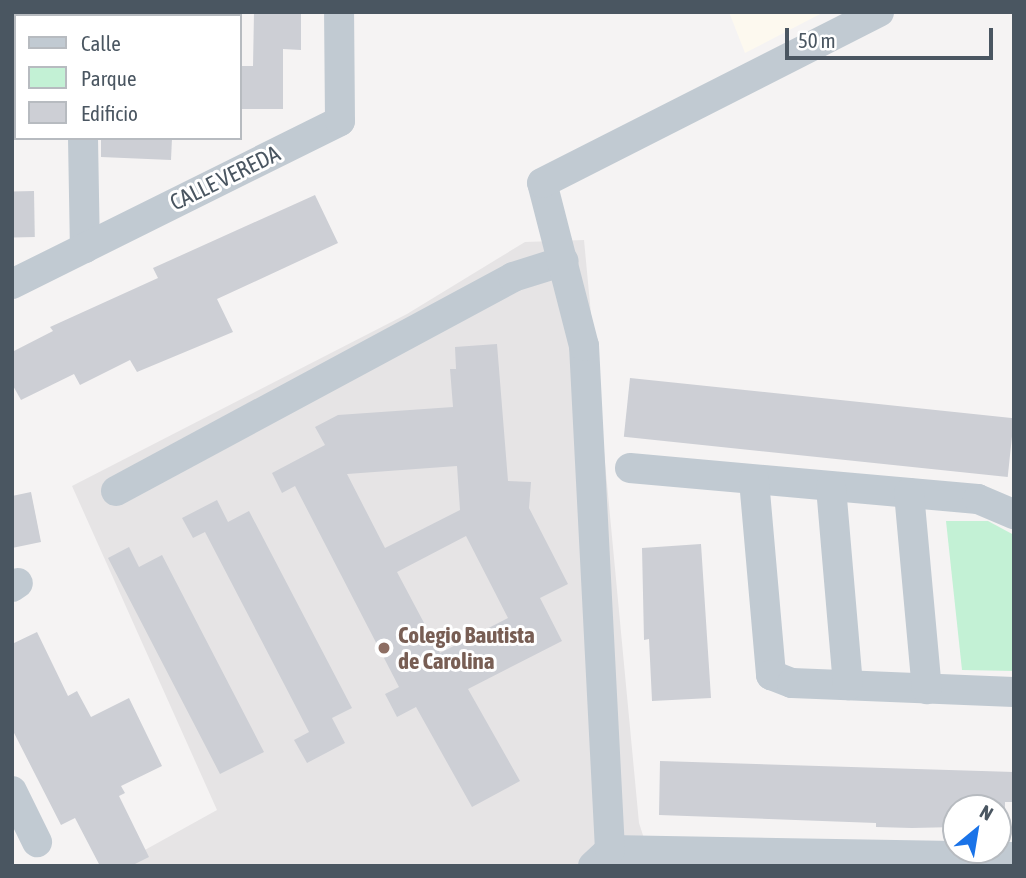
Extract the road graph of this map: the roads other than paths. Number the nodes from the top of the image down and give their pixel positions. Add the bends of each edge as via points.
1 (339, 12) edge
2 (879, 12) edge
3 (83, 140) edge
4 (85, 248) junction
5 (564, 261) junction
6 (12, 284) edge
7 (630, 468) dead end
8 (754, 480) junction
9 (831, 487) junction
10 (117, 491) dead end
11 (909, 493) junction
12 (1014, 514) edge
13 (848, 685) junction
14 (927, 689) junction
15 (1014, 692) edge
16 (12, 791) edge
17 (37, 842) dead end
18 (1014, 857) edge
19 (602, 858) edge
20 (816, 860) edge

1 - 4 street, CALLE VEREDA via 340,121
2 - 5 street via 542,183
3 - 4 street
4 - 6 street, CALLE VEREDA
5 - 10 street via 513,277
5 - 19 street via 584,345
7 - 8 street
8 - 9 street
8 - 13 street via 771,675 792,683
9 - 11 street
9 - 13 street
11 - 12 street via 978,499
11 - 14 street
13 - 14 street
14 - 15 street
16 - 17 street
18 - 20 street
19 - 20 street

